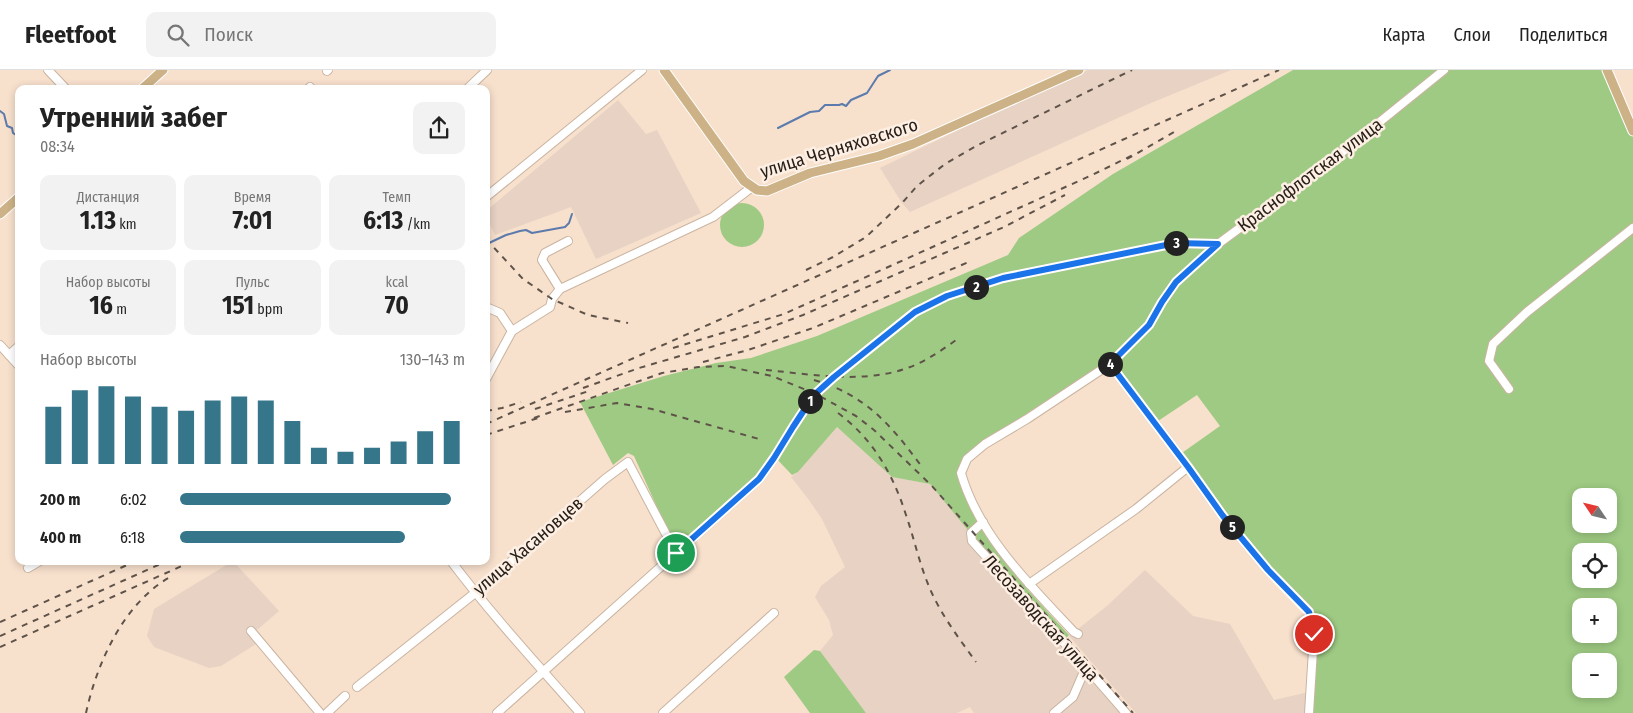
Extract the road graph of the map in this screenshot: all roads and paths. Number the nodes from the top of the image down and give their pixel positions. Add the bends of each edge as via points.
1 (48, 70) edge
2 (163, 70) edge
3 (488, 70) edge
4 (642, 70) edge
5 (664, 70) edge
6 (1079, 70) edge
7 (1444, 70) edge
8 (1607, 70) edge
9 (62, 85) edge
10 (146, 85) edge
11 (471, 85) edge
12 (1633, 132) edge
13 (752, 188) junction
14 (490, 194) edge
15 (15, 201) edge
16 (0, 214) edge
17 (1633, 228) edge
18 (568, 241) dead end
19 (1218, 244) junction
20 (560, 288) junction
21 (490, 309) edge
22 (512, 331) junction
23 (0, 345) edge
24 (15, 350) edge
25 (9, 355) junction
26 (15, 362) edge
27 (1110, 364) junction
28 (490, 372) edge
29 (1509, 389) dead end
30 (1188, 467) junction
31 (983, 522) junction
32 (676, 553) junction
33 (33, 565) edge
34 (454, 565) edge
35 (28, 568) dead end
36 (1029, 584) junction
37 (475, 593) junction
38 (774, 613) dead end
39 (252, 631) dead end
40 (1078, 634) dead end
41 (1086, 667) junction
42 (543, 672) junction
43 (357, 686) dead end
44 (345, 696) dead end
45 (320, 713) edge
46 (327, 713) edge
47 (497, 713) edge
48 (580, 713) edge
49 (663, 713) edge
50 (1054, 713) edge
51 (1126, 713) edge
52 (1309, 713) edge

1 - 9 street
2 - 10 main road
3 - 11 street
4 - 14 street
5 - 13 main road
6 - 13 main road, улица Черняховского via 913,144 810,173 766,190
7 - 19 street, Краснофлотская улица via 1340,154
8 - 12 main road
13 - 20 street, улица Черняховского via 713,217
15 - 16 main road
17 - 29 street via 1493,344 1489,361
18 - 20 street via 545,252 542,260
19 - 27 street, Краснофлотская улица via 1176,282 1149,325
19 - 32 street via 1176,243 1003,278 947,296 915,312 814,395 759,479
20 - 22 street via 550,307
21 - 22 street via 500,313
22 - 28 street
23 - 25 street
24 - 25 street
25 - 26 street
27 - 30 street
27 - 31 street, Краснофлотская улица via 985,444 967,459 960,473
30 - 36 street via 1136,509
30 - 52 street via 1239,536 1309,612 1314,634
31 - 36 street
31 - 41 street, Лесозаводская улица via 971,534 972,541
32 - 37 street, улица Хасановцев via 628,462
32 - 42 street
33 - 35 street
34 - 37 street
36 - 40 street
37 - 42 street
37 - 43 street, улица Хасановцев
38 - 49 street
39 - 45 street
41 - 50 street via 1073,697
41 - 51 street, Лесозаводская улица
42 - 47 street
42 - 48 street
44 - 46 street

